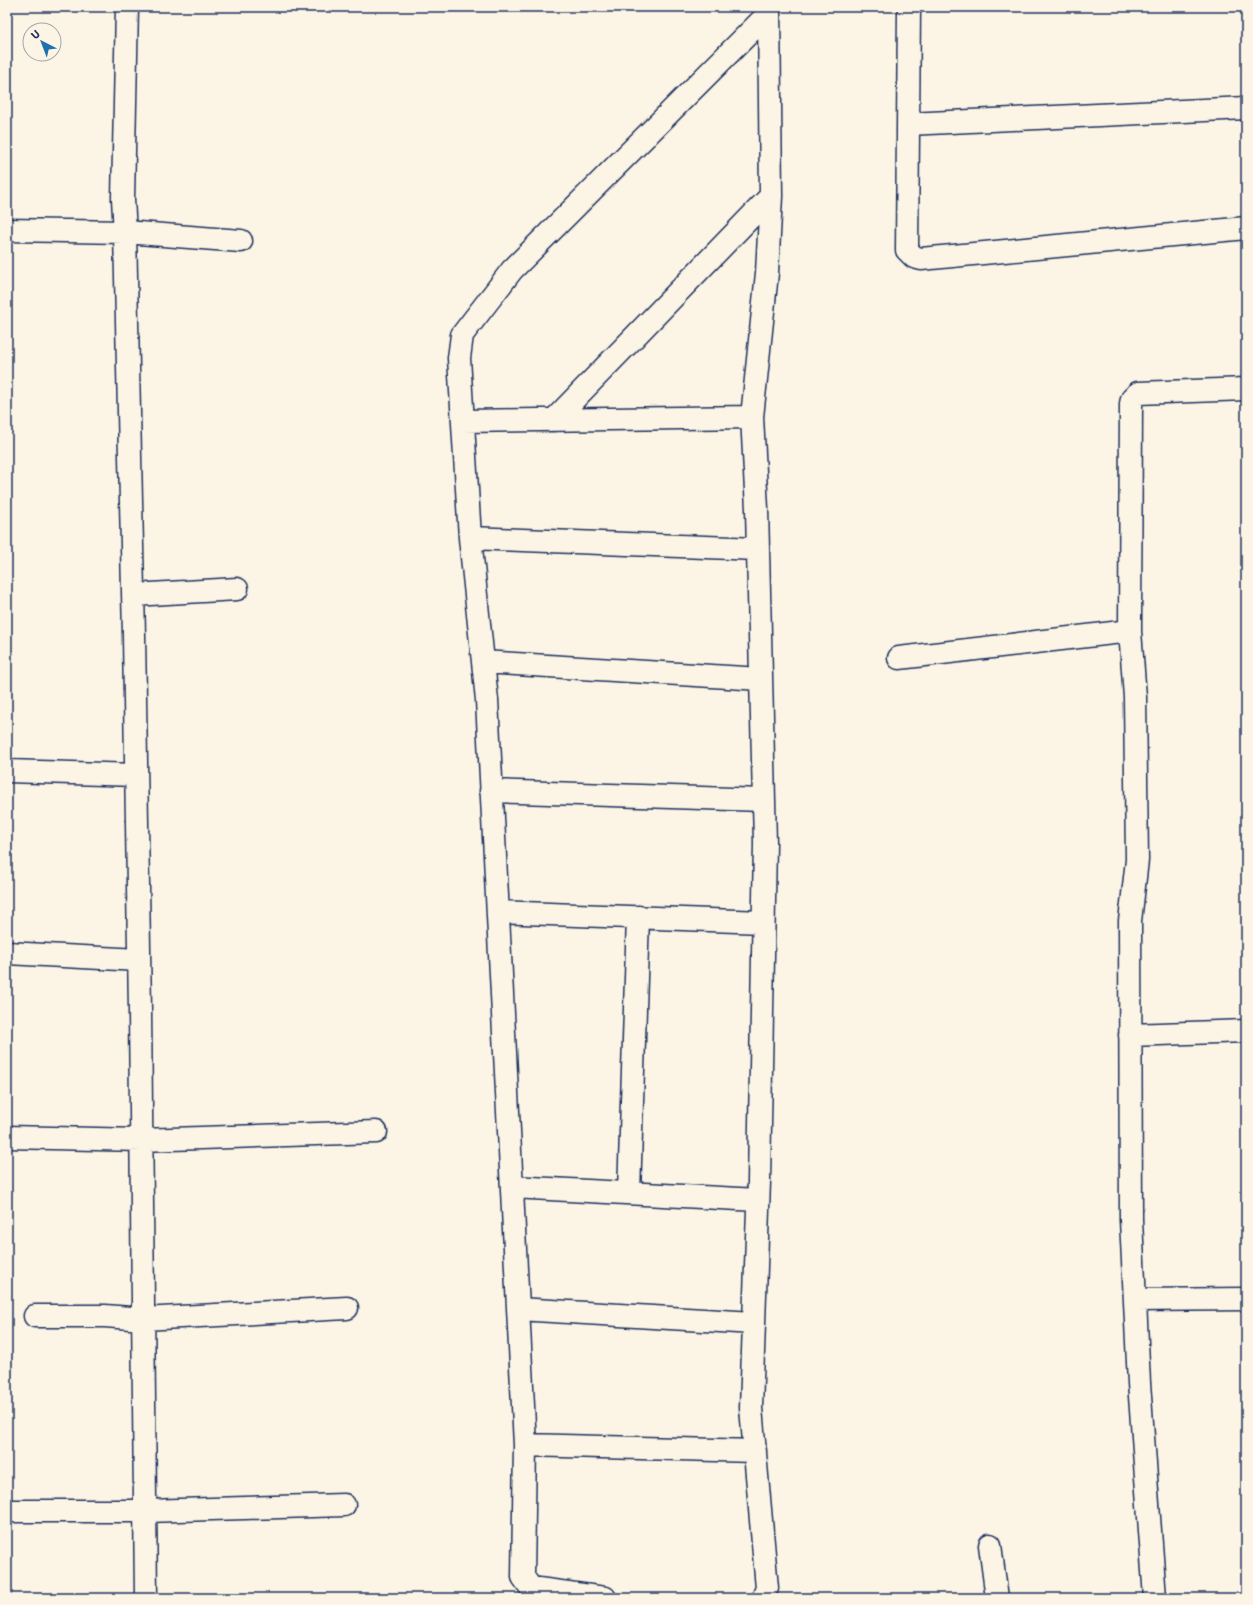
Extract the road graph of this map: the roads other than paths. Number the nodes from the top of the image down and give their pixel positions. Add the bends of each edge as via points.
1 (127, 7) edge
2 (909, 7) edge
3 (769, 10) edge
4 (1246, 108) edge
5 (908, 124) junction
6 (771, 196) junction
7 (124, 227) junction
8 (1246, 228) edge
9 (7, 230) edge
10 (241, 240) dead end
11 (1246, 389) edge
12 (752, 417) junction
13 (554, 420) junction
14 (463, 421) junction
15 (470, 538) junction
16 (758, 549) junction
17 (237, 589) dead end
18 (133, 595) junction
19 (1130, 632) junction
20 (899, 658) dead end
21 (483, 662) junction
22 (761, 679) junction
23 (7, 772) edge
24 (136, 775) junction
25 (492, 791) junction
26 (763, 800) junction
27 (498, 912) junction
28 (638, 917) junction
29 (763, 922) junction
30 (7, 953) edge
31 (139, 960) junction
32 (1246, 1031) edge
33 (1130, 1035) junction
34 (376, 1132) dead end
35 (7, 1137) edge
36 (141, 1140) junction
37 (512, 1187) junction
38 (628, 1193) junction
39 (758, 1200) junction
40 (1246, 1299) edge
41 (1135, 1300) junction
42 (348, 1308) dead end
43 (518, 1309) junction
44 (35, 1316) dead end
45 (143, 1319) junction
46 (754, 1323) junction
47 (525, 1445) junction
48 (755, 1451) junction
49 (344, 1505) dead end
50 (7, 1511) edge
51 (146, 1511) junction
52 (990, 1545) dead end
53 (146, 1598) edge
54 (605, 1598) edge
55 (762, 1598) edge
56 (997, 1598) edge
57 (1155, 1598) edge

1 - 7 street
2 - 5 street
3 - 6 street
3 - 14 street via 512,270 476,316 462,335 459,358
4 - 5 street
5 - 8 street via 907,250 914,257 921,259
6 - 12 street via 767,273
6 - 13 street
7 - 9 street
7 - 10 street
7 - 18 street
11 - 19 street via 1138,393 1132,399
12 - 13 street
12 - 16 street
13 - 14 street
14 - 15 street
15 - 16 street
15 - 21 street
16 - 22 street
17 - 18 street
18 - 24 street
19 - 20 street
19 - 33 street via 1135,697 1137,860 1130,921
21 - 22 street
21 - 25 street
22 - 26 street
23 - 24 street
24 - 31 street
25 - 26 street
25 - 27 street
26 - 29 street
27 - 28 street
27 - 37 street
28 - 29 street
28 - 38 street
29 - 39 street
30 - 31 street
31 - 36 street
32 - 33 street
33 - 41 street via 1131,1220
34 - 36 street
35 - 36 street
36 - 45 street
37 - 38 street
37 - 43 street
38 - 39 street
39 - 46 street
40 - 41 street
41 - 57 street via 1138,1383
42 - 45 street
43 - 46 street
43 - 47 street
44 - 45 street
45 - 51 street
46 - 48 street via 751,1408
47 - 48 street
47 - 54 street via 523,1577 531,1588
48 - 55 street via 767,1588
49 - 51 street
50 - 51 street
51 - 53 street
52 - 56 street

